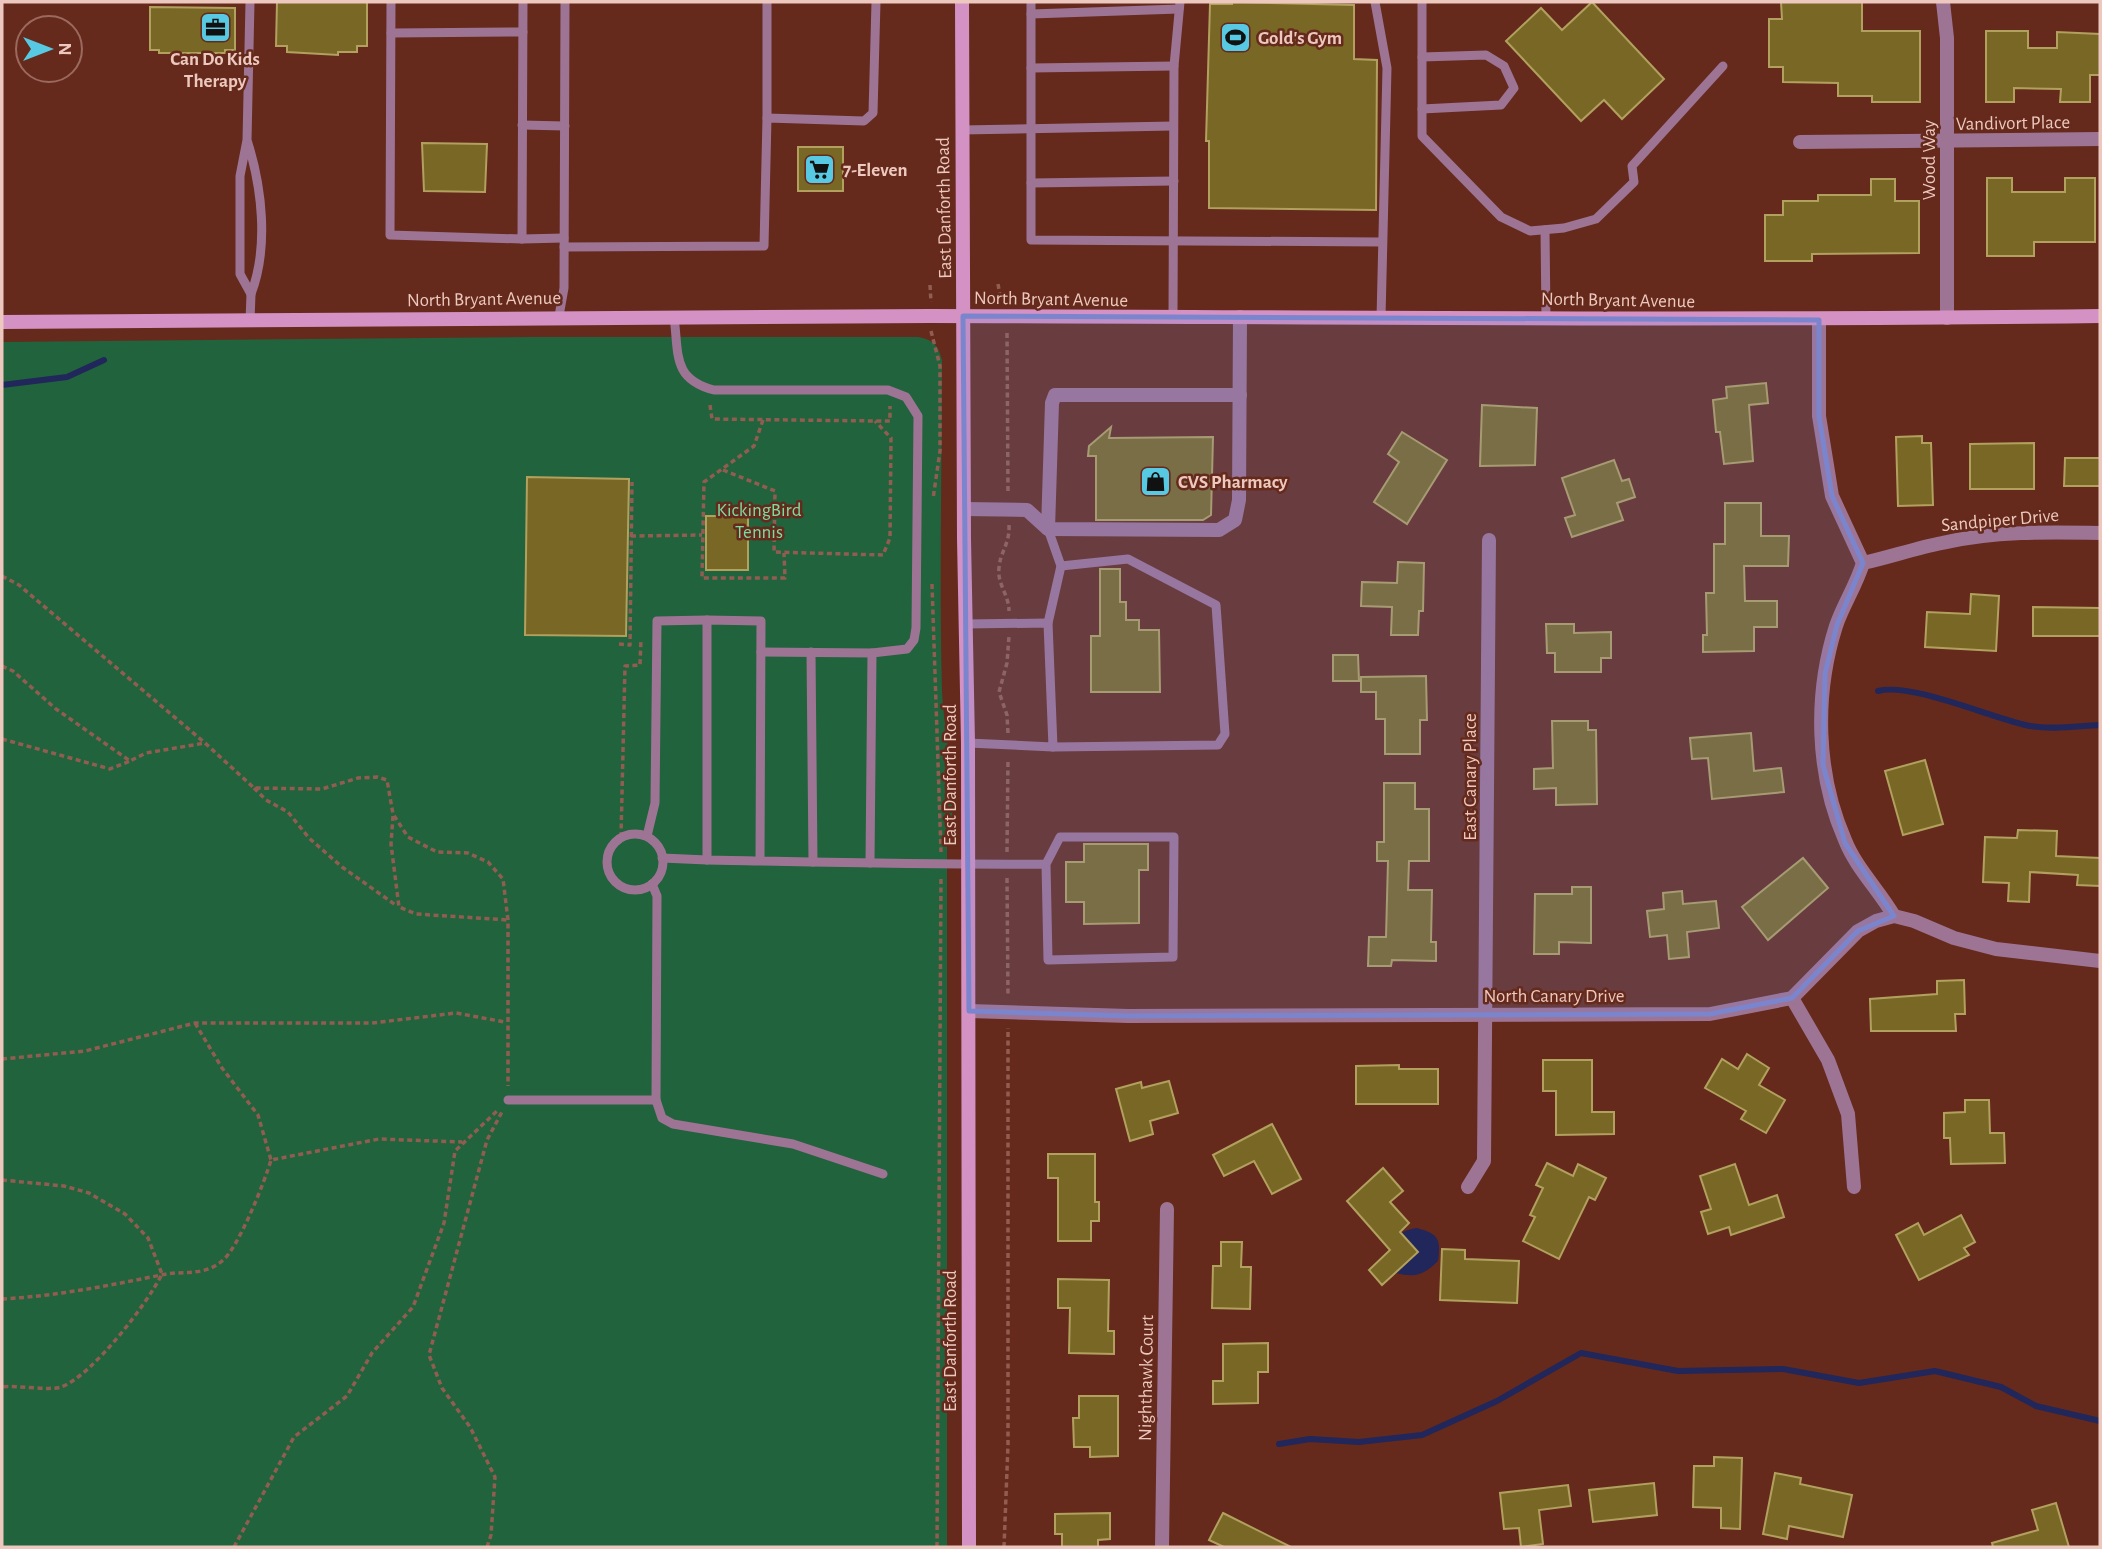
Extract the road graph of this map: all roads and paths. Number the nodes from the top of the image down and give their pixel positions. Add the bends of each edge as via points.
1 (250, 2) edge
2 (391, 2) edge
3 (523, 2) edge
4 (565, 2) edge
5 (767, 2) edge
6 (876, 2) edge
7 (962, 2) edge
8 (1031, 2) edge
9 (1375, 2) edge
10 (1422, 2) edge
11 (1943, 2) edge
12 (1180, 5) edge
13 (1031, 13) junction
14 (523, 32) junction
15 (391, 33) junction
16 (1422, 57) junction
17 (1174, 66) junction
18 (1723, 66) dead end
19 (1031, 68) junction
20 (1422, 109) junction
21 (767, 118) junction
22 (522, 125) junction
23 (565, 126) junction
24 (1174, 126) junction
25 (1030, 129) junction
26 (961, 130) junction
27 (2100, 139) edge
28 (247, 140) junction
29 (1800, 142) dead end
30 (1947, 142) junction
31 (1174, 181) junction
32 (1031, 183) junction
33 (1545, 230) junction
34 (522, 239) junction
35 (1381, 242) junction
36 (564, 243) junction
37 (1174, 243) junction
38 (251, 294) junction
39 (559, 316) junction
40 (963, 316) junction
41 (1172, 316) junction
42 (2100, 316) edge
43 (674, 317) junction
44 (1240, 317) junction
45 (1546, 317) junction
46 (1381, 318) junction
47 (1947, 318) junction
48 (1819, 320) junction
49 (250, 321) junction
50 (2, 322) edge
51 (1009, 338) dead end
52 (932, 343) dead end
53 (1240, 396) junction
54 (890, 404) dead end
55 (710, 405) dead end
56 (763, 420) junction
57 (875, 421) junction
58 (723, 470) junction
59 (632, 482) dead end
60 (933, 505) dead end
61 (964, 509) junction
62 (1008, 510) junction
63 (1048, 529) junction
64 (630, 533) junction
65 (2100, 533) edge
66 (702, 535) junction
67 (1489, 540) dead end
68 (784, 553) junction
69 (1863, 563) junction
70 (1061, 566) junction
71 (2, 576) edge
72 (932, 580) dead end
73 (707, 620) junction
74 (657, 621) junction
75 (1048, 623) junction
76 (966, 624) junction
77 (1009, 626) junction
78 (619, 645) dead end
79 (761, 652) junction
80 (811, 652) junction
81 (872, 653) junction
82 (2, 666) edge
83 (2, 739) edge
84 (205, 743) junction
85 (968, 743) junction
86 (1008, 744) junction
87 (1053, 747) junction
88 (130, 761) junction
89 (254, 788) junction
90 (393, 814) junction
91 (647, 836) junction
92 (621, 837) junction
93 (662, 858) junction
94 (707, 860) junction
95 (760, 861) junction
96 (813, 862) junction
97 (870, 863) junction
98 (968, 863) junction
99 (941, 864) junction
100 (1007, 864) junction
101 (1046, 864) junction
102 (652, 884) junction
103 (399, 907) junction
104 (1894, 916) junction
105 (508, 920) junction
106 (2100, 961) edge
107 (1792, 998) junction
108 (969, 1011) junction
109 (1009, 1013) junction
110 (1485, 1014) junction
111 (506, 1022) junction
112 (195, 1023) junction
113 (2, 1059) edge
114 (508, 1100) junction
115 (656, 1100) junction
116 (464, 1142) junction
117 (271, 1160) junction
118 (883, 1174) dead end
119 (2, 1180) edge
120 (1468, 1187) dead end
121 (1854, 1187) dead end
122 (1167, 1209) dead end
123 (162, 1275) junction
124 (2, 1299) edge
125 (2, 1387) edge
126 (234, 1547) edge
127 (486, 1547) edge
128 (937, 1547) edge
129 (969, 1547) edge
130 (1004, 1547) edge
131 (1162, 1547) edge

1 - 28 lane
2 - 15 lane
3 - 14 lane
4 - 23 lane
5 - 21 lane
6 - 21 lane via 873,113 864,121
7 - 26 street, East Danforth Road
8 - 13 lane
9 - 35 lane via 1387,68
10 - 16 lane
11 - 30 street, Wood Way
12 - 13 lane
12 - 17 lane
13 - 19 lane
14 - 15 lane
14 - 22 lane
15 - 34 lane via 390,235
16 - 20 lane
16 - 20 lane via 1486,55 1504,66 1514,88 1501,105
17 - 19 lane
17 - 24 lane
18 - 33 lane via 1632,166 1634,182 1596,219
19 - 25 lane
20 - 33 lane via 1422,136 1501,216 1530,231
21 - 36 lane via 764,246
22 - 23 lane
22 - 34 lane
23 - 36 lane
24 - 25 lane
24 - 31 lane
25 - 26 lane
25 - 32 lane
26 - 40 street, East Danforth Road
27 - 30 street, Vandivort Place
28 - 38 lane via 240,176 240,274
28 - 38 lane via 259,177 260,271
29 - 30 street, Vandivort Place
30 - 47 street, Wood Way
31 - 32 lane
31 - 37 lane
32 - 37 lane via 1031,240
33 - 45 lane
34 - 36 lane
35 - 37 lane
35 - 46 lane
36 - 39 lane
37 - 41 lane
38 - 49 lane
39 - 43 street, North Bryant Avenue
39 - 49 street, North Bryant Avenue
40 - 41 street, North Bryant Avenue
40 - 43 street, North Bryant Avenue
40 - 61 street, East Danforth Road
41 - 44 street, North Bryant Avenue
42 - 47 street, North Bryant Avenue
43 - 81 lane via 680,370 694,385 714,390 888,390 906,397 918,416 914,640 907,649
44 - 46 street, North Bryant Avenue
44 - 53 street
45 - 46 street, North Bryant Avenue
45 - 48 street, North Bryant Avenue
47 - 48 street, North Bryant Avenue
48 - 69 street via 1819,416 1832,496
49 - 50 street, North Bryant Avenue
51 - 62 path
52 - 60 path via 940,366 940,451
53 - 63 street via 1235,520 1219,530
53 - 63 street via 1055,395
54 - 57 path via 890,421
55 - 56 path via 712,419
56 - 57 path
56 - 58 path via 754,446
57 - 68 path via 891,438 890,538 883,555
58 - 66 path via 704,482
58 - 68 path via 775,491 774,552
59 - 64 path
61 - 62 street
61 - 76 street, East Danforth Road
62 - 63 street via 1027,510
62 - 77 path via 1009,540 999,567 1000,582 1009,597
63 - 70 lane
64 - 66 path
64 - 78 path via 630,645
65 - 69 street, Sandpiper Drive via 1987,536 1942,542
66 - 68 path via 702,578 785,579
67 - 110 street, East Canary Place
69 - 104 street via 1837,625 1825,674 1823,765 1846,843
70 - 75 lane
70 - 87 lane via 1128,559 1216,605 1225,734 1218,746
71 - 84 path via 19,585
72 - 99 path
73 - 74 lane
73 - 79 lane via 761,621
73 - 94 lane
74 - 91 lane via 655,803
74 - 92 path via 642,618 640,665 625,666
75 - 77 lane
75 - 87 lane
76 - 77 lane
76 - 85 street, East Danforth Road
77 - 86 path via 1007,663 999,692 1007,715
79 - 80 lane
79 - 95 lane
80 - 81 lane
80 - 96 lane
81 - 97 lane
82 - 88 path
83 - 88 path via 110,769
84 - 88 path via 146,753
84 - 89 path
85 - 86 lane
85 - 98 street, East Danforth Road
86 - 87 lane
86 - 100 path
89 - 90 path via 321,789 377,776 387,780
89 - 103 path via 288,812 342,867
90 - 103 path via 391,844
90 - 105 path via 408,837 437,852 467,853 488,862 503,879
91 - 92 lane
91 - 93 lane
92 - 102 lane via 609,850 611,876 634,890
93 - 94 lane
93 - 102 lane via 662,868
94 - 95 lane
95 - 96 lane
96 - 97 lane
97 - 99 lane
98 - 99 lane
98 - 100 lane
98 - 108 street, East Danforth Road
99 - 128 path
100 - 101 lane
100 - 109 path
101 - 101 lane via 1048,960 1172,957 1174,837 1060,837
102 - 115 lane via 657,896
103 - 105 path via 416,914
104 - 106 street via 1996,949
104 - 107 street via 1858,931
105 - 111 path
107 - 110 street, North Canary Drive via 1710,1014
107 - 121 street via 1828,1060 1848,1114
108 - 109 street, North Canary Drive
108 - 129 street, East Danforth Road
109 - 110 street, North Canary Drive
109 - 130 path
110 - 120 street, East Canary Place via 1484,1161
111 - 112 path via 456,1013 372,1023
111 - 114 path
112 - 113 path via 85,1051
112 - 117 path via 258,1115
114 - 115 lane
114 - 116 path
114 - 127 path via 487,1140 429,1355 442,1388 470,1427 495,1477
115 - 118 lane via 662,1118 673,1124 793,1144
116 - 117 path via 379,1139
116 - 126 path via 455,1151 444,1223 413,1307 372,1353 347,1396 294,1437
117 - 123 path via 263,1187 224,1260 202,1273
119 - 123 path via 89,1193 124,1214 148,1238
122 - 131 street, Nighthawk Court
123 - 124 path via 56,1296
123 - 125 path via 130,1323 77,1379 59,1388

